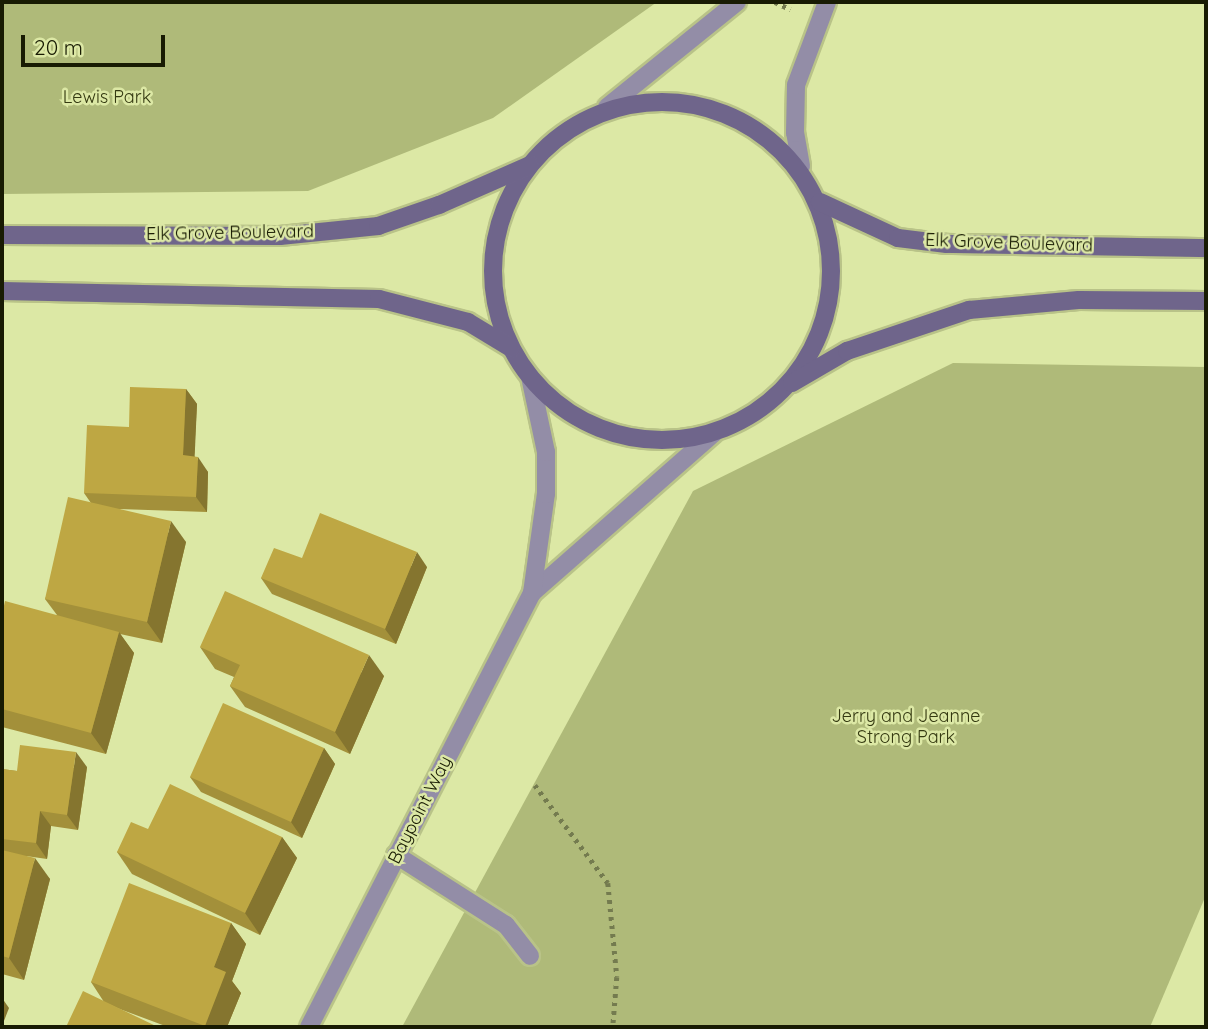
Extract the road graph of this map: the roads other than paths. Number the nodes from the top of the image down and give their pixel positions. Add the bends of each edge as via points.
1 (737, 2) edge
2 (827, 2) edge
3 (607, 107) junction
4 (530, 165) junction
5 (801, 166) junction
6 (820, 202) junction
7 (2, 234) edge
8 (1206, 248) edge
9 (2, 291) edge
10 (1206, 302) edge
11 (511, 348) junction
12 (530, 377) junction
13 (789, 385) junction
14 (714, 433) junction
15 (532, 593) junction
16 (396, 855) junction
17 (530, 956) dead end
18 (309, 1027) edge

1 - 3 street
2 - 5 street via 796,85 795,133
3 - 4 main road via 564,131
3 - 5 main road via 671,103 729,117
4 - 7 main road, Elk Grove Boulevard via 378,226 280,236
4 - 11 main road via 500,217 491,271 497,317
5 - 6 main road
6 - 8 main road, Elk Grove Boulevard via 898,238 947,244
6 - 13 main road via 832,248 832,279 820,336
9 - 11 main road via 379,299 468,322
10 - 13 main road via 1079,300 969,310 847,351
11 - 12 main road
12 - 14 main road via 562,408 614,435 668,443
12 - 15 street, Baypoint Way via 546,452 546,494
13 - 14 main road via 766,406
14 - 15 street, Baypoint Way
15 - 16 street, Baypoint Way
16 - 17 street via 506,925
16 - 18 street, Baypoint Way

